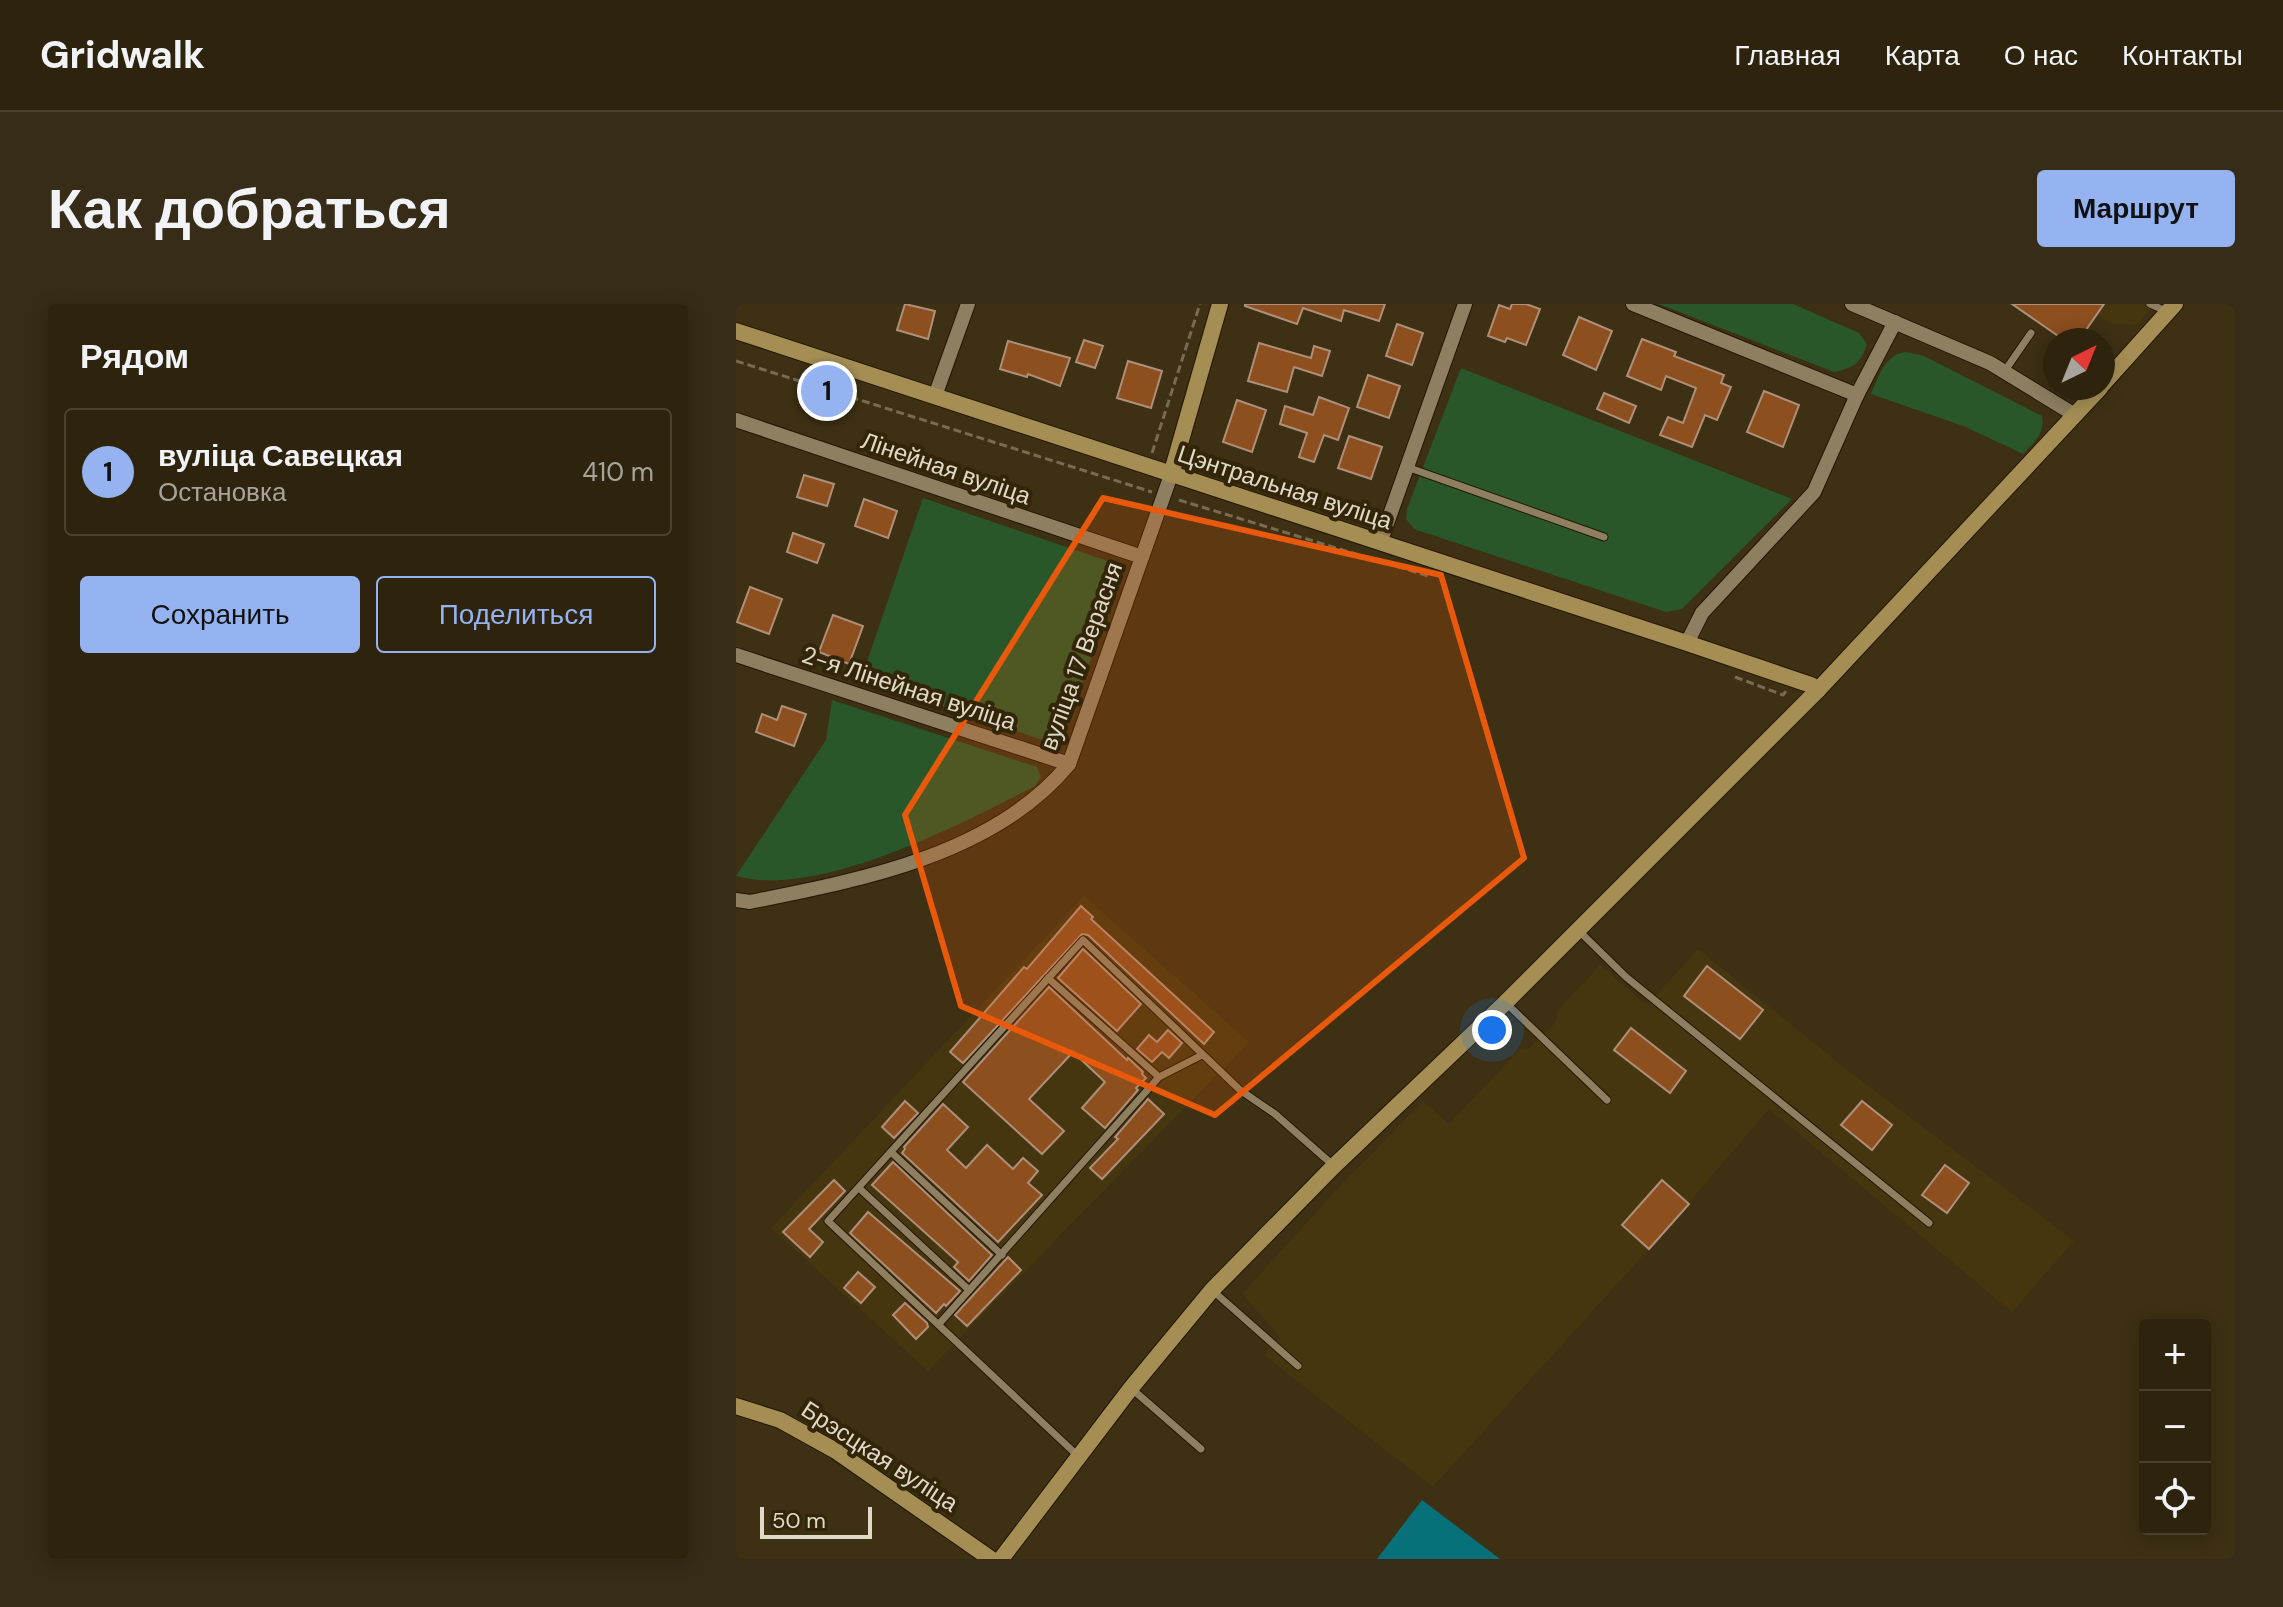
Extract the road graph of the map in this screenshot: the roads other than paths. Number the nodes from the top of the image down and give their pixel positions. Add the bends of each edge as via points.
1 (968, 304) edge
2 (1220, 304) edge
3 (1465, 304) edge
4 (1633, 304) edge
5 (1852, 304) edge
6 (2150, 304) edge
7 (2171, 308) edge
8 (1895, 322) junction
9 (736, 331) edge
10 (2031, 333) dead end
11 (2115, 370) edge
12 (2004, 372) junction
13 (1857, 395) junction
14 (935, 396) junction
15 (2088, 400) edge
16 (2075, 415) junction
17 (736, 420) edge
18 (1407, 467) junction
19 (1171, 475) junction
20 (1604, 537) dead end
21 (1380, 543) junction
22 (1142, 557) junction
23 (1687, 643) junction
24 (736, 655) edge
25 (1818, 690) junction
26 (1069, 764) junction
27 (736, 900) edge
28 (1578, 930) junction
29 (1048, 978) junction
30 (1505, 1003) junction
31 (1202, 1055) junction
32 (1159, 1077) junction
33 (1607, 1100) dead end
34 (891, 1152) junction
35 (1334, 1166) junction
36 (859, 1188) junction
37 (1929, 1223) dead end
38 (1002, 1255) junction
39 (969, 1290) junction
40 (1212, 1290) junction
41 (939, 1324) junction
42 (1298, 1366) dead end
43 (1131, 1388) junction
44 (736, 1406) edge
45 (1201, 1449) dead end
46 (1078, 1456) junction
47 (991, 1559) edge
48 (1001, 1559) edge

1 - 14 street
2 - 19 street, вуліца 17 Верасня
3 - 18 street
4 - 13 street
5 - 8 street
6 - 7 lane
7 - 11 street
8 - 12 street
8 - 13 street
9 - 14 street, Цэнтральная вуліца
10 - 12 lane
12 - 16 street
13 - 23 street via 1814,492 1702,613
14 - 19 street, Цэнтральная вуліца
15 - 16 street
16 - 25 street
17 - 22 street, Лінейная вуліца
18 - 20 lane
18 - 21 street
19 - 21 street, Цэнтральная вуліца
19 - 22 street, вуліца 17 Верасня
21 - 23 street, Цэнтральная вуліца
22 - 26 street, вуліца 17 Верасня
23 - 25 street, Цэнтральная вуліца
24 - 26 street, 2-я Лінейная вуліца
25 - 28 street
26 - 27 street, вуліца 17 Верасня via 1005,820 927,858 839,884 750,902
28 - 30 street
28 - 37 lane via 1649,995
29 - 31 lane via 1083,940
29 - 32 lane
29 - 34 lane
30 - 33 lane
30 - 35 street
31 - 32 lane
31 - 35 lane
32 - 38 lane
34 - 36 lane
34 - 38 lane
35 - 40 street
36 - 39 lane
36 - 41 lane via 828,1221
38 - 39 lane
39 - 41 lane
40 - 42 lane
40 - 43 street
41 - 46 lane
43 - 45 lane
43 - 46 street
44 - 47 street, Брэсцкая вуліца via 780,1420 836,1451
46 - 48 street

